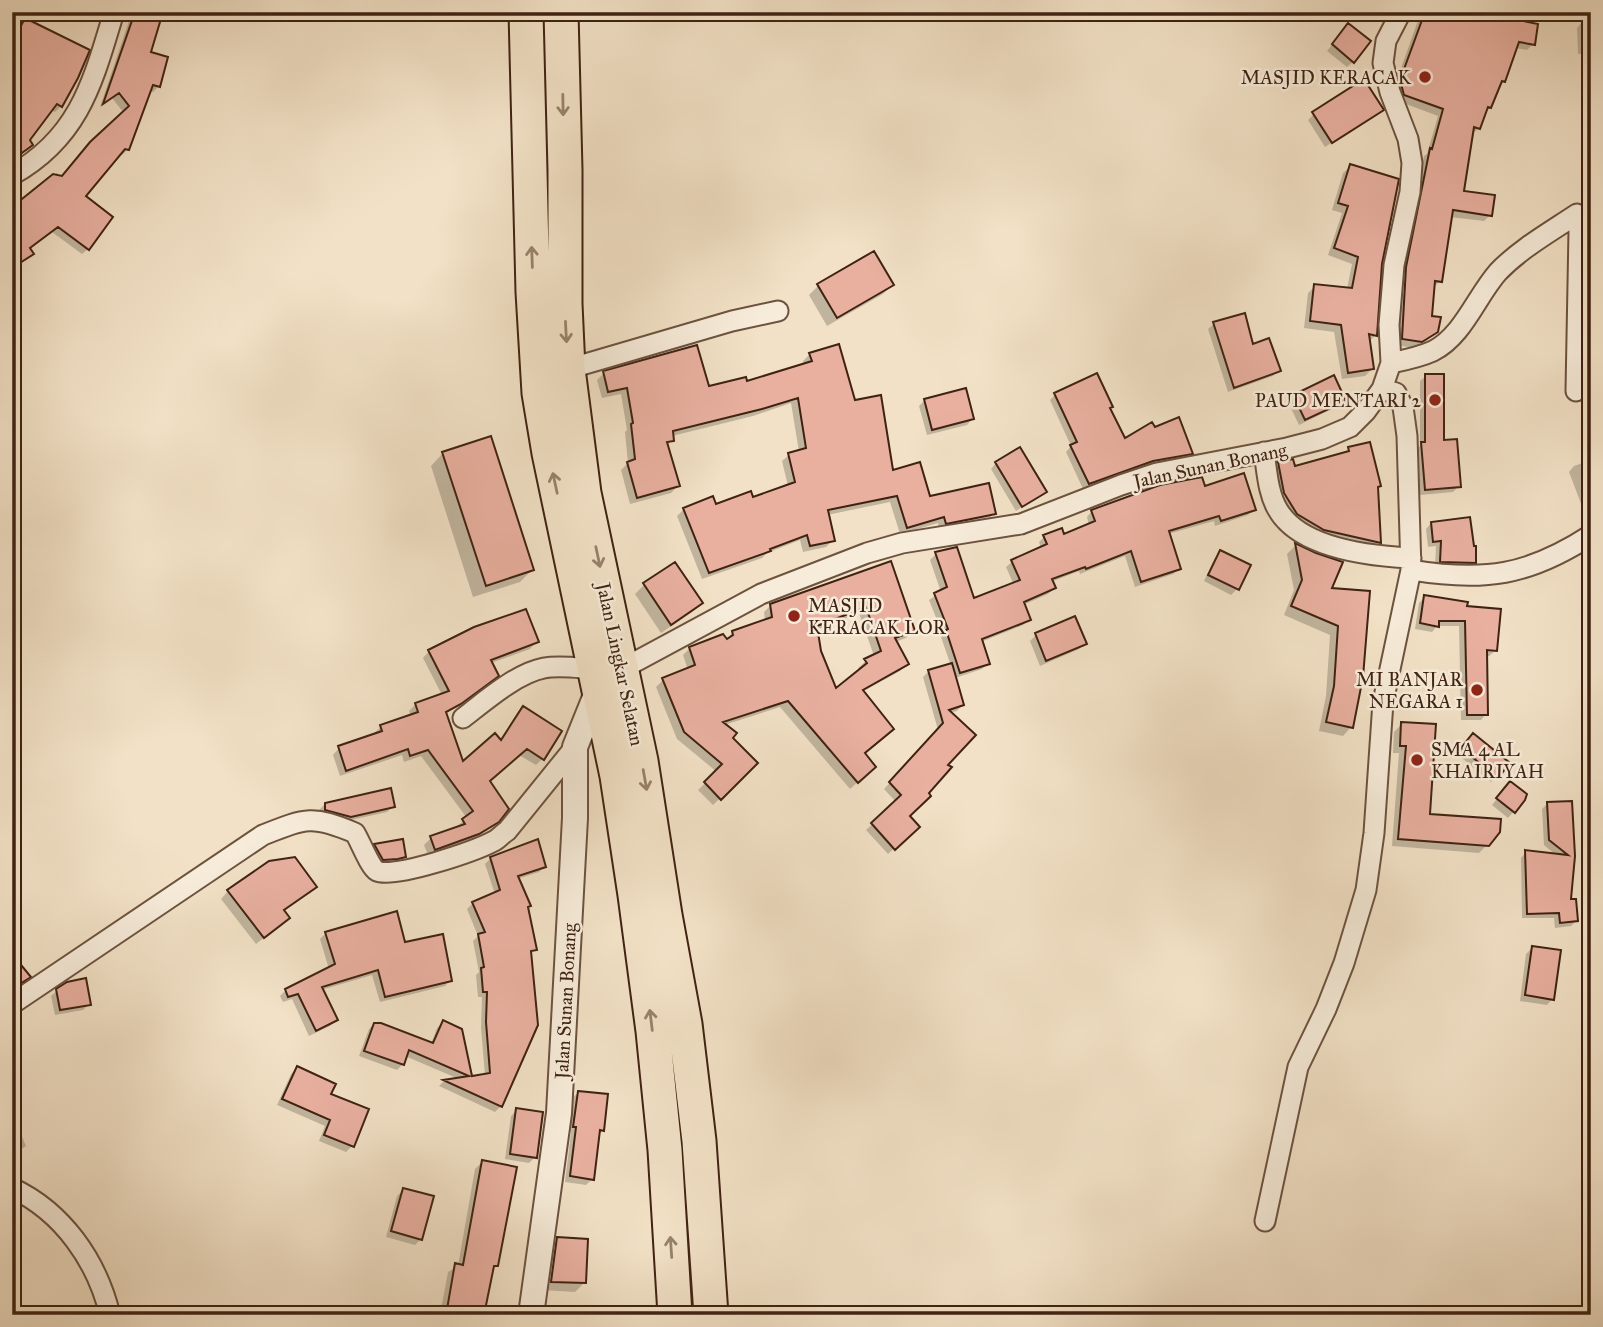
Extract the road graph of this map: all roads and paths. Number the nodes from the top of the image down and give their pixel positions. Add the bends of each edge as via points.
1 (114, 12) edge
2 (526, 12) edge
3 (561, 12) edge
4 (1401, 12) edge
5 (526, 61) junction
6 (562, 62) junction
7 (12, 175) edge
8 (1591, 199) edge
9 (1577, 214) junction
10 (778, 311) dead end
11 (1391, 363) junction
12 (568, 369) junction
13 (1382, 389) junction
14 (1576, 391) dead end
15 (1264, 453) junction
16 (1591, 535) edge
17 (1411, 564) junction
18 (605, 676) junction
19 (463, 718) dead end
20 (575, 747) junction
21 (12, 1004) edge
22 (12, 1188) edge
23 (1265, 1222) dead end
24 (110, 1315) edge
25 (531, 1315) edge
26 (675, 1315) edge
27 (711, 1315) edge

1 - 7 street via 80,109 40,158
2 - 5 highway, Jalan Lingkar Selatan
3 - 6 highway, Jalan Lingkar Selatan
4 - 11 street, Jalan Sunan Bonang via 1386,41 1383,63 1412,163 1394,265
5 - 6 highway
18 -> 5 highway, Jalan Lingkar Selatan via 549,453 539,393
6 -> 12 highway, Jalan Lingkar Selatan
8 - 9 street
9 - 11 street via 1499,271 1444,344
9 - 14 street
10 - 12 street
11 - 13 street, Jalan Sunan Bonang
12 -> 18 highway, Jalan Lingkar Selatan
13 - 15 street, Jalan Sunan Bonang via 1359,419 1340,433
13 - 17 street via 1396,393 1403,407
15 - 17 street via 1272,498 1295,528 1345,550
15 - 18 street, Jalan Sunan Bonang via 1157,473 1021,524 867,553 761,594
16 - 17 street via 1561,554 1513,572 1452,576
17 - 23 street via 1383,702 1366,890 1344,964 1298,1067
18 - 19 street via 551,667 535,670
18 - 20 street, Jalan Sunan Bonang
26 -> 18 highway, Jalan Lingkar Selatan via 653,1031
18 -> 27 highway, Jalan Lingkar Selatan via 644,774 685,1024 699,1141
20 - 21 street via 495,841 419,867 386,873 373,868 355,833 316,819 290,824 263,835
20 - 25 street, Jalan Sunan Bonang via 559,1113
22 - 24 street via 60,1221 94,1272

